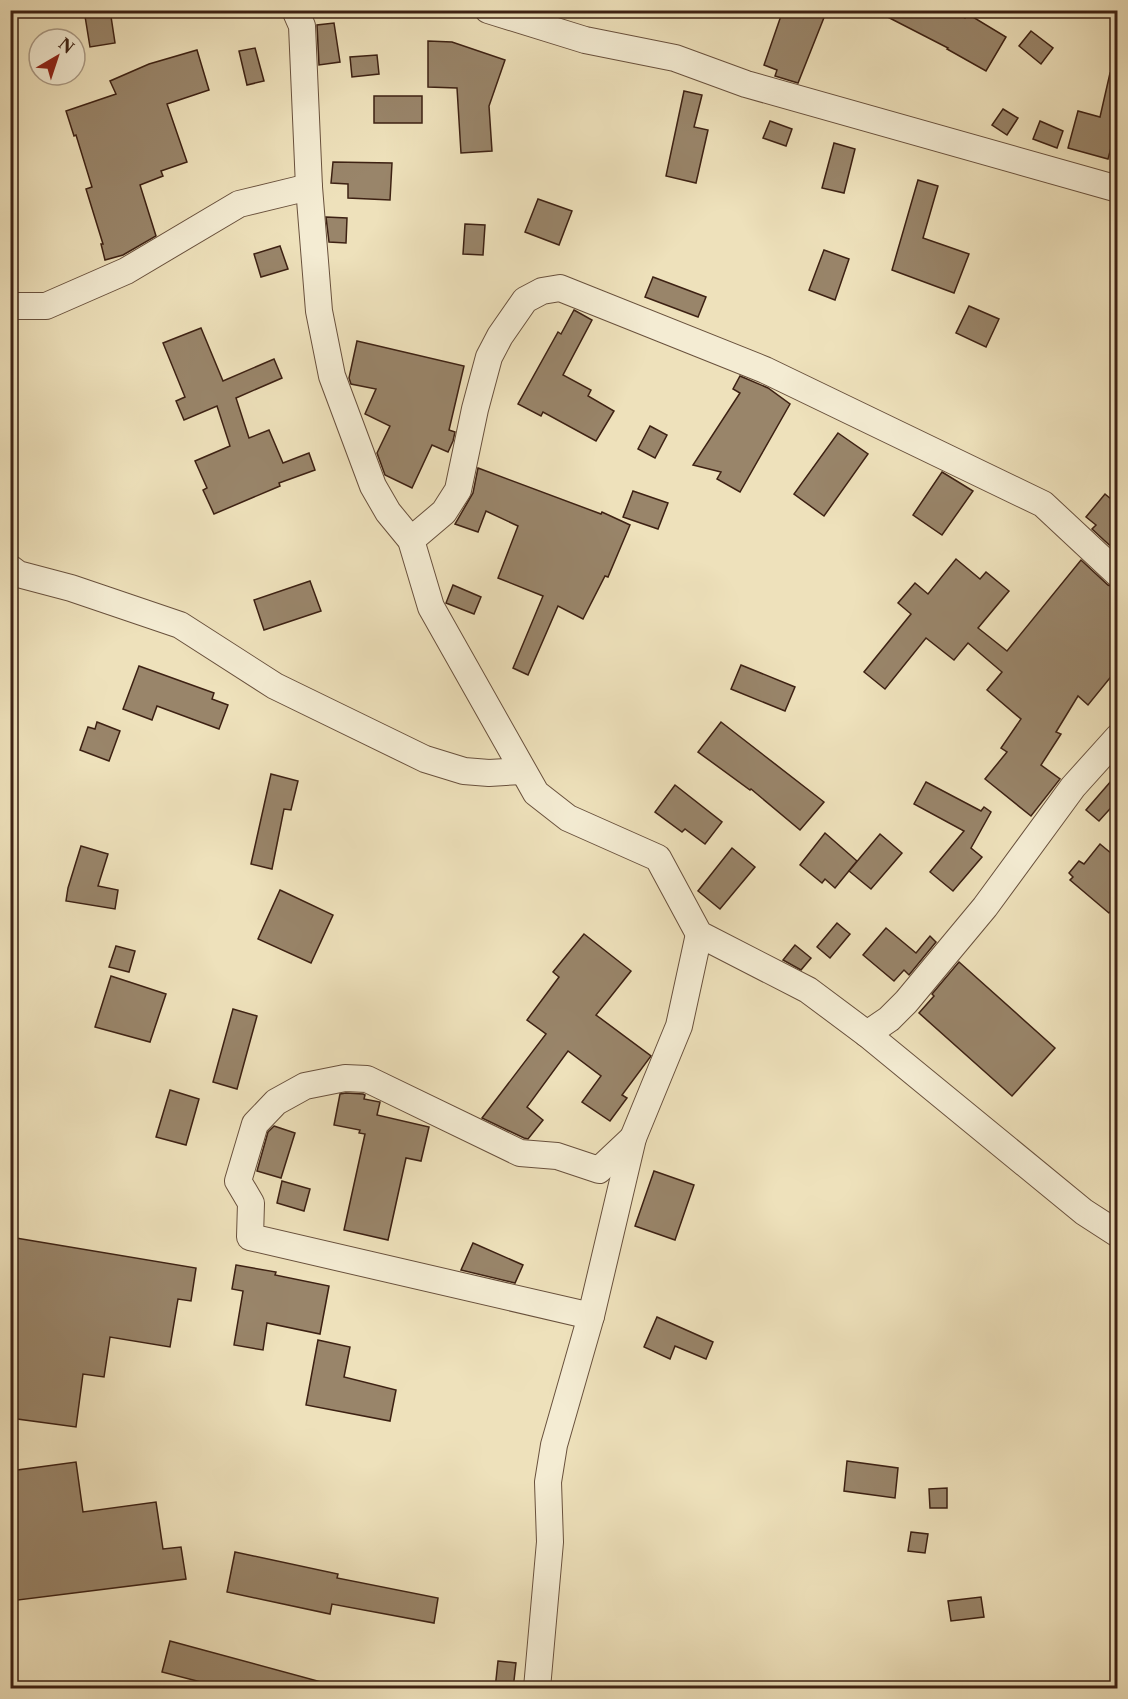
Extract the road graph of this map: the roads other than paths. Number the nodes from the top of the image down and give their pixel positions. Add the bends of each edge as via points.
1 (294, 10) edge
2 (488, 10) edge
3 (309, 187) junction
4 (1118, 189) edge
5 (10, 306) edge
6 (411, 540) junction
7 (10, 568) edge
8 (1118, 574) edge
9 (1118, 737) edge
10 (522, 771) junction
11 (699, 933) junction
12 (867, 1034) junction
13 (633, 1138) junction
14 (1118, 1234) edge
15 (591, 1316) junction
16 (537, 1689) edge

1 - 3 street via 302,26
2 - 4 street via 585,40 675,58 746,84
3 - 5 street via 239,204 126,271 46,306
3 - 6 street via 319,312 332,376 373,486
6 - 8 street via 444,512 458,490 489,357 500,336 525,300 560,288 765,370 1043,504
6 - 10 street via 431,607
7 - 10 street via 18,574 180,625 275,686 425,759 464,771
9 - 12 street via 1073,787 985,907 906,1002
10 - 11 street via 536,793 568,818 658,858
11 - 12 street via 808,990
11 - 13 street via 679,1026
12 - 14 street via 1084,1212
13 - 15 street
13 - 15 street via 599,1170 556,1156 520,1154 367,1079 345,1077 305,1086 276,1102 255,1124 238,1181 251,1203 250,1237
15 - 16 street via 554,1446 548,1482 550,1542

